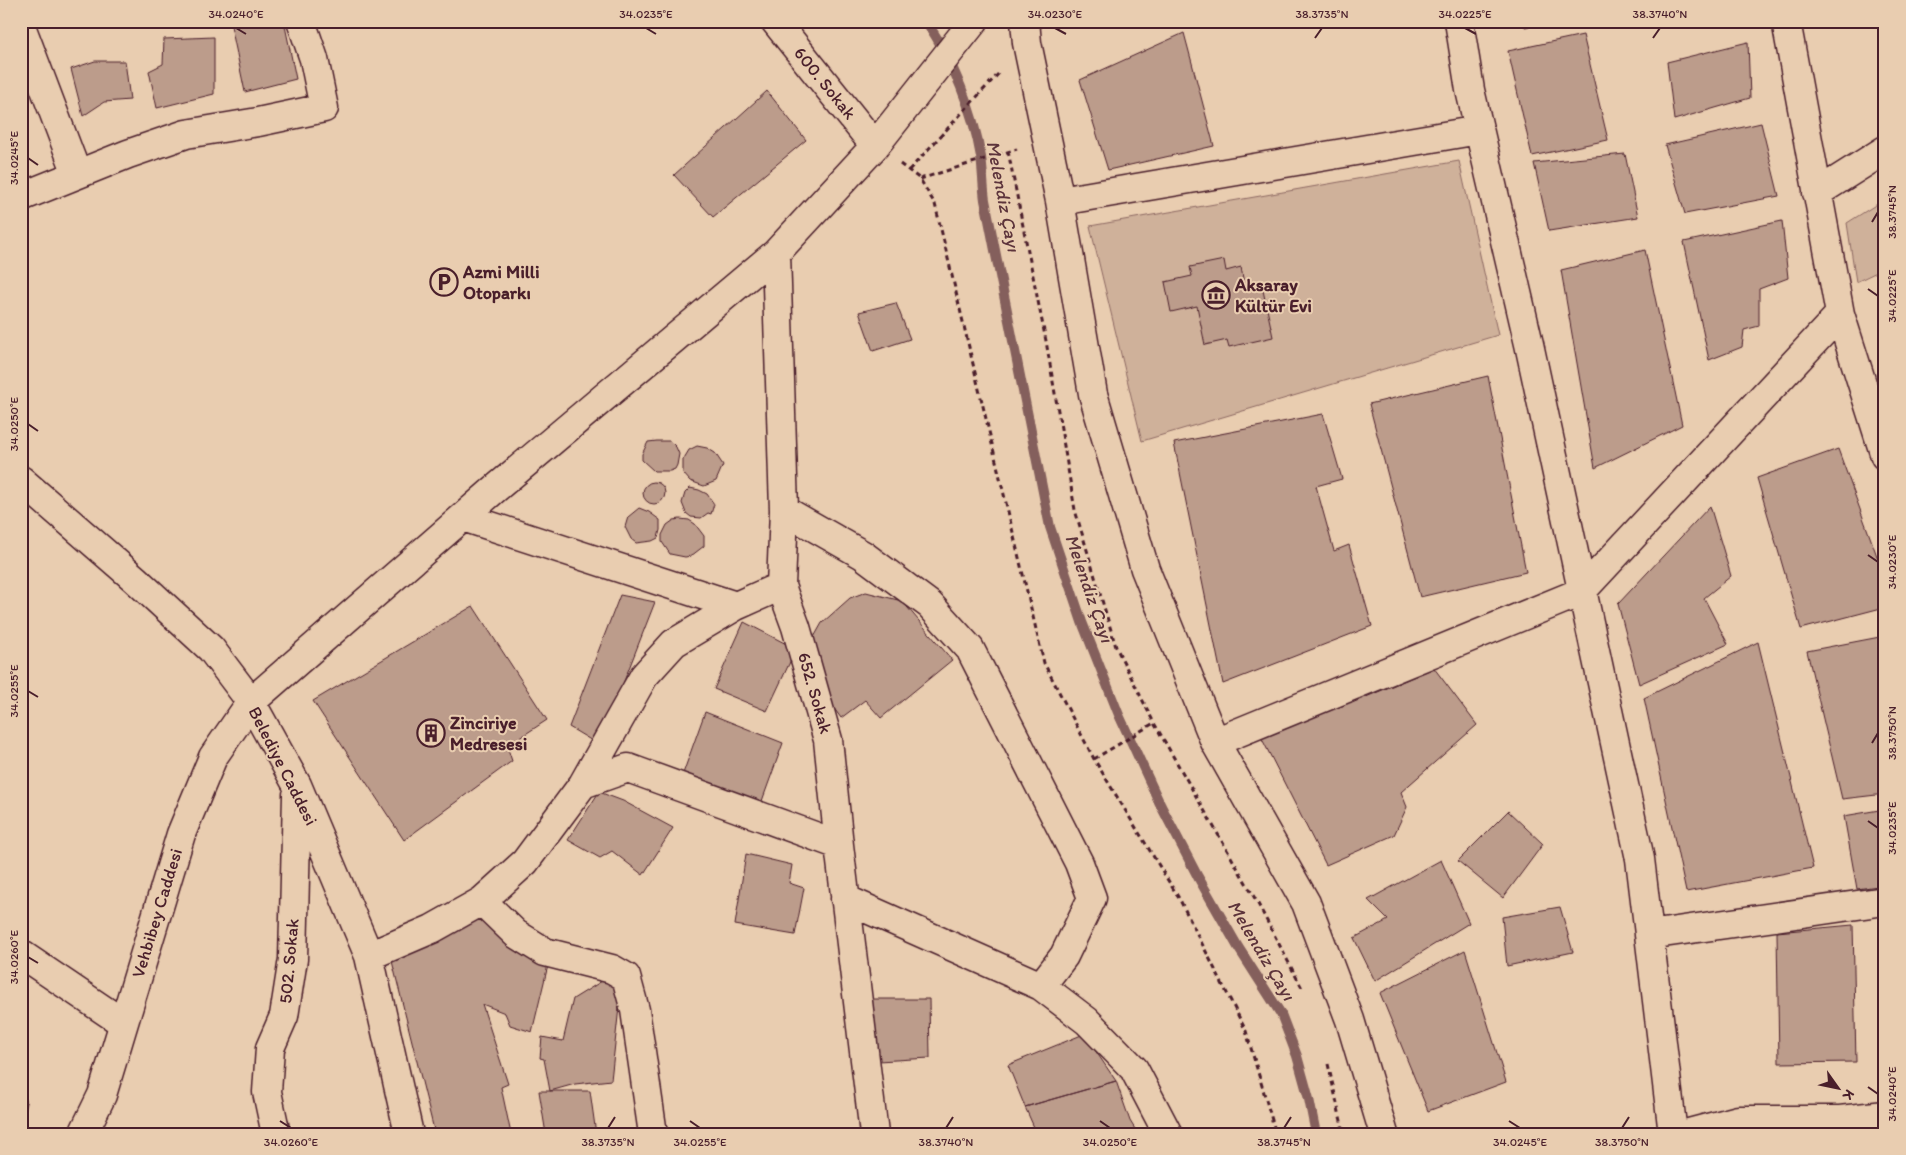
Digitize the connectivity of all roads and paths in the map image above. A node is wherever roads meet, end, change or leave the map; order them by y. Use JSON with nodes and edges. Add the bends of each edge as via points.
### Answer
{"nodes":[{"id":1,"x":302,"y":21,"type":"edge"},
{"id":2,"x":774,"y":21,"type":"edge"},
{"id":3,"x":974,"y":21,"type":"edge"},
{"id":4,"x":1459,"y":21,"type":"edge"},
{"id":5,"x":1786,"y":21,"type":"edge"},
{"id":6,"x":21,"y":26,"type":"edge"},
{"id":7,"x":1026,"y":32,"type":"edge"},
{"id":8,"x":1480,"y":130,"type":"junction"},
{"id":9,"x":875,"y":146,"type":"junction"},
{"id":10,"x":1885,"y":150,"type":"edge"},
{"id":11,"x":1008,"y":151,"type":"dead end"},
{"id":12,"x":908,"y":170,"type":"dead end"},
{"id":13,"x":77,"y":174,"type":"junction"},
{"id":14,"x":1817,"y":192,"type":"junction"},
{"id":15,"x":21,"y":196,"type":"edge"},
{"id":16,"x":1060,"y":201,"type":"junction"},
{"id":17,"x":776,"y":253,"type":"junction"},
{"id":18,"x":1840,"y":314,"type":"junction"},
{"id":19,"x":1881,"y":428,"type":"edge"},
{"id":20,"x":1885,"y":456,"type":"edge"},
{"id":21,"x":21,"y":480,"type":"edge"},
{"id":22,"x":784,"y":510,"type":"junction"},
{"id":23,"x":464,"y":517,"type":"junction"},
{"id":24,"x":781,"y":586,"type":"junction"},
{"id":25,"x":1581,"y":592,"type":"junction"},
{"id":26,"x":736,"y":606,"type":"junction"},
{"id":27,"x":251,"y":702,"type":"junction"},
{"id":28,"x":1154,"y":723,"type":"dead end"},
{"id":29,"x":1215,"y":742,"type":"junction"},
{"id":30,"x":1094,"y":759,"type":"junction"},
{"id":31,"x":583,"y":784,"type":"junction"},
{"id":32,"x":297,"y":785,"type":"junction"},
{"id":33,"x":838,"y":845,"type":"junction"},
{"id":34,"x":845,"y":899,"type":"junction"},
{"id":35,"x":482,"y":901,"type":"junction"},
{"id":36,"x":1885,"y":901,"type":"edge"},
{"id":37,"x":1649,"y":935,"type":"junction"},
{"id":38,"x":21,"y":954,"type":"edge"},
{"id":39,"x":369,"y":956,"type":"junction"},
{"id":40,"x":1040,"y":986,"type":"junction"},
{"id":41,"x":123,"y":1023,"type":"junction"},
{"id":42,"x":1885,"y":1115,"type":"edge"},
{"id":43,"x":83,"y":1134,"type":"edge"},
{"id":44,"x":276,"y":1134,"type":"edge"},
{"id":45,"x":410,"y":1134,"type":"edge"},
{"id":46,"x":653,"y":1134,"type":"edge"},
{"id":47,"x":874,"y":1134,"type":"edge"},
{"id":48,"x":1168,"y":1134,"type":"edge"},
{"id":49,"x":1276,"y":1134,"type":"edge"},
{"id":50,"x":1384,"y":1134,"type":"edge"},
{"id":51,"x":1673,"y":1134,"type":"edge"},
{"id":52,"x":1685,"y":1134,"type":"edge"}],
"edges":[{"from":1,"to":13,"type":"street","via":[[324,108],[186,134]]},
{"from":2,"to":9,"type":"street","name":"600. Sokak"},
{"from":3,"to":9,"type":"street","name":"Vehbibey Caddesi"},
{"from":4,"to":8,"type":"street"},
{"from":5,"to":14,"type":"street"},
{"from":6,"to":13,"type":"street"},
{"from":7,"to":12,"type":"path"},
{"from":7,"to":16,"type":"street"},
{"from":8,"to":16,"type":"street"},
{"from":8,"to":25,"type":"street"},
{"from":9,"to":17,"type":"street","name":"Vehbibey Caddesi"},
{"from":10,"to":14,"type":"street"},
{"from":11,"to":30,"type":"path","via":[[920,178],[936,204],[1044,663]]},
{"from":13,"to":15,"type":"street"},
{"from":14,"to":18,"type":"street"},
{"from":16,"to":29,"type":"street","via":[[1093,394],[1146,569]]},
{"from":17,"to":22,"type":"street","name":"652. Sokak"},
{"from":17,"to":23,"type":"street","name":"Vehbibey Caddesi"},
{"from":18,"to":19,"type":"street"},
{"from":18,"to":25,"type":"street"},
{"from":19,"to":20,"type":"street"},
{"from":21,"to":27,"type":"street","name":"Belediye Caddesi","via":[[211,649]]},
{"from":22,"to":24,"type":"street","name":"652. Sokak"},
{"from":22,"to":40,"type":"street","via":[[870,560],[930,605],[970,649],[1079,863],[1092,898],[1064,956]]},
{"from":23,"to":26,"type":"street"},
{"from":23,"to":27,"type":"street","name":"Vehbibey Caddesi"},
{"from":24,"to":26,"type":"street"},
{"from":24,"to":33,"type":"street","name":"652. Sokak","via":[[828,740]]},
{"from":25,"to":29,"type":"street"},
{"from":25,"to":37,"type":"street","via":[[1640,859]]},
{"from":26,"to":31,"type":"street","via":[[674,643],[644,676]]},
{"from":27,"to":32,"type":"street","name":"Belediye Caddesi"},
{"from":27,"to":41,"type":"street","name":"Vehbibey Caddesi","via":[[213,757],[181,834]]},
{"from":28,"to":30,"type":"path"},
{"from":29,"to":50,"type":"street","via":[[1306,903],[1350,1020]]},
{"from":30,"to":49,"type":"path","via":[[1180,900],[1246,1031]]},
{"from":31,"to":33,"type":"street","via":[[628,768]]},
{"from":31,"to":35,"type":"street","via":[[525,862]]},
{"from":32,"to":39,"type":"street","name":"Belediye Caddesi"},
{"from":32,"to":44,"type":"street","name":"502. Sokak","via":[[293,959],[284,1016],[270,1048],[267,1092]]},
{"from":33,"to":34,"type":"street","name":"652. Sokak"},
{"from":34,"to":40,"type":"street"},
{"from":34,"to":47,"type":"street","name":"652. Sokak"},
{"from":35,"to":39,"type":"street","via":[[432,929]]},
{"from":35,"to":46,"type":"street","via":[[516,934],[545,952],[612,969],[626,977],[635,1010]]},
{"from":36,"to":37,"type":"street"},
{"from":37,"to":51,"type":"street"},
{"from":38,"to":41,"type":"street"},
{"from":39,"to":45,"type":"street","name":"Belediye Caddesi"},
{"from":40,"to":48,"type":"street","via":[[1087,1021],[1134,1069]]},
{"from":41,"to":43,"type":"street","name":"Vehbibey Caddesi","via":[[102,1095]]},
{"from":42,"to":52,"type":"street","via":[[1840,1120],[1738,1120]]}]}
